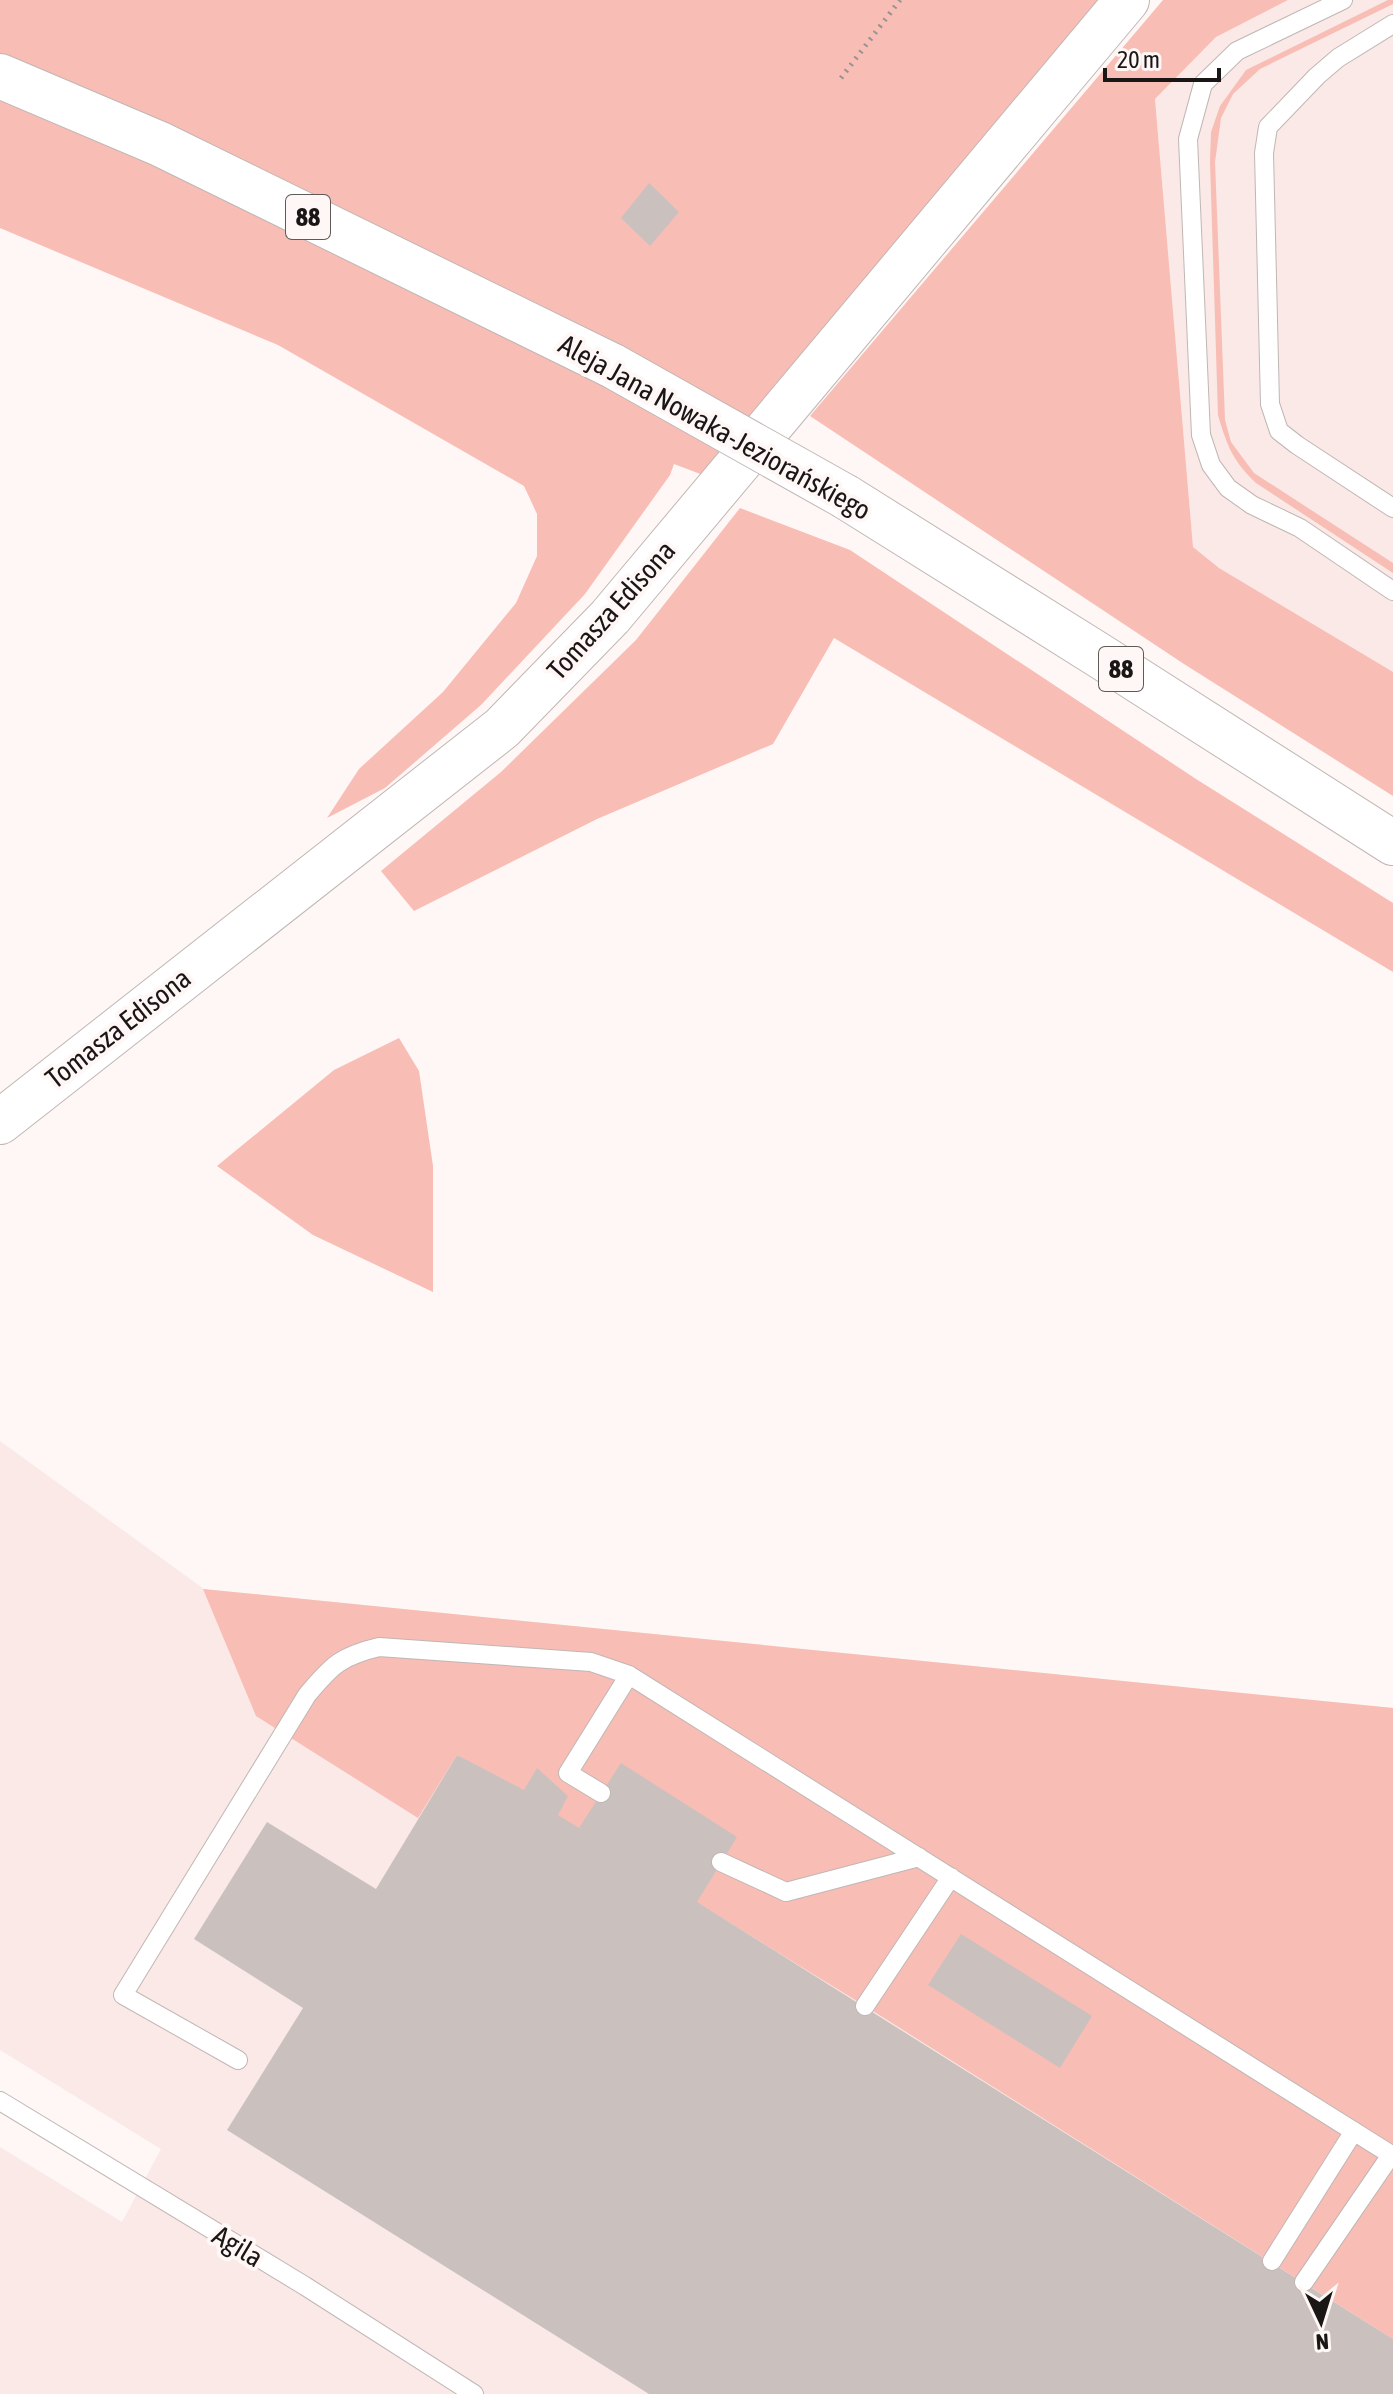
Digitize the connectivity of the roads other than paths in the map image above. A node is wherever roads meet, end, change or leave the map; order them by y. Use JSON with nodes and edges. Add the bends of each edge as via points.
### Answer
{"nodes":[{"id":1,"x":1127,"y":0,"type":"edge"},
{"id":2,"x":1343,"y":0,"type":"edge"},
{"id":3,"x":1393,"y":24,"type":"edge"},
{"id":4,"x":0,"y":76,"type":"edge"},
{"id":5,"x":1393,"y":508,"type":"edge"},
{"id":6,"x":1393,"y":591,"type":"edge"},
{"id":7,"x":1393,"y":843,"type":"edge"},
{"id":8,"x":0,"y":1122,"type":"edge"},
{"id":9,"x":629,"y":1675,"type":"junction"},
{"id":10,"x":601,"y":1793,"type":"dead end"},
{"id":11,"x":919,"y":1857,"type":"junction"},
{"id":12,"x":721,"y":1862,"type":"dead end"},
{"id":13,"x":951,"y":1877,"type":"junction"},
{"id":14,"x":865,"y":2006,"type":"dead end"},
{"id":15,"x":238,"y":2060,"type":"dead end"},
{"id":16,"x":0,"y":2101,"type":"edge"},
{"id":17,"x":1354,"y":2131,"type":"junction"},
{"id":18,"x":1392,"y":2156,"type":"edge"},
{"id":19,"x":1272,"y":2261,"type":"dead end"},
{"id":20,"x":1304,"y":2282,"type":"dead end"},
{"id":21,"x":474,"y":2394,"type":"edge"}],
"edges":[{"from":1,"to":8,"type":"main road","name":"Tomasza Edisona","via":[[610,617],[502,728]]},
{"from":2,"to":6,"type":"lane","via":[[1237,51],[1203,84],[1188,139],[1201,435],[1211,465],[1228,488],[1300,528]]},
{"from":3,"to":5,"type":"lane","via":[[1317,76],[1268,127],[1264,153],[1270,404],[1279,431]]},
{"from":4,"to":7,"type":"main road","name":"Aleja Jana Nowaka-Jeziorańskiego","number":"88","bridge":true,"via":[[160,144],[613,366],[846,497]]},
{"from":9,"to":10,"type":"lane","via":[[568,1773]]},
{"from":9,"to":11,"type":"lane"},
{"from":9,"to":15,"type":"lane","via":[[591,1662],[379,1647],[350,1654],[328,1669],[123,1995]]},
{"from":11,"to":12,"type":"lane","via":[[786,1892]]},
{"from":11,"to":13,"type":"lane"},
{"from":13,"to":14,"type":"lane"},
{"from":13,"to":17,"type":"lane"},
{"from":16,"to":21,"type":"lane","name":"Agila"},
{"from":17,"to":18,"type":"lane"},
{"from":17,"to":19,"type":"lane"},
{"from":18,"to":20,"type":"lane"}]}
